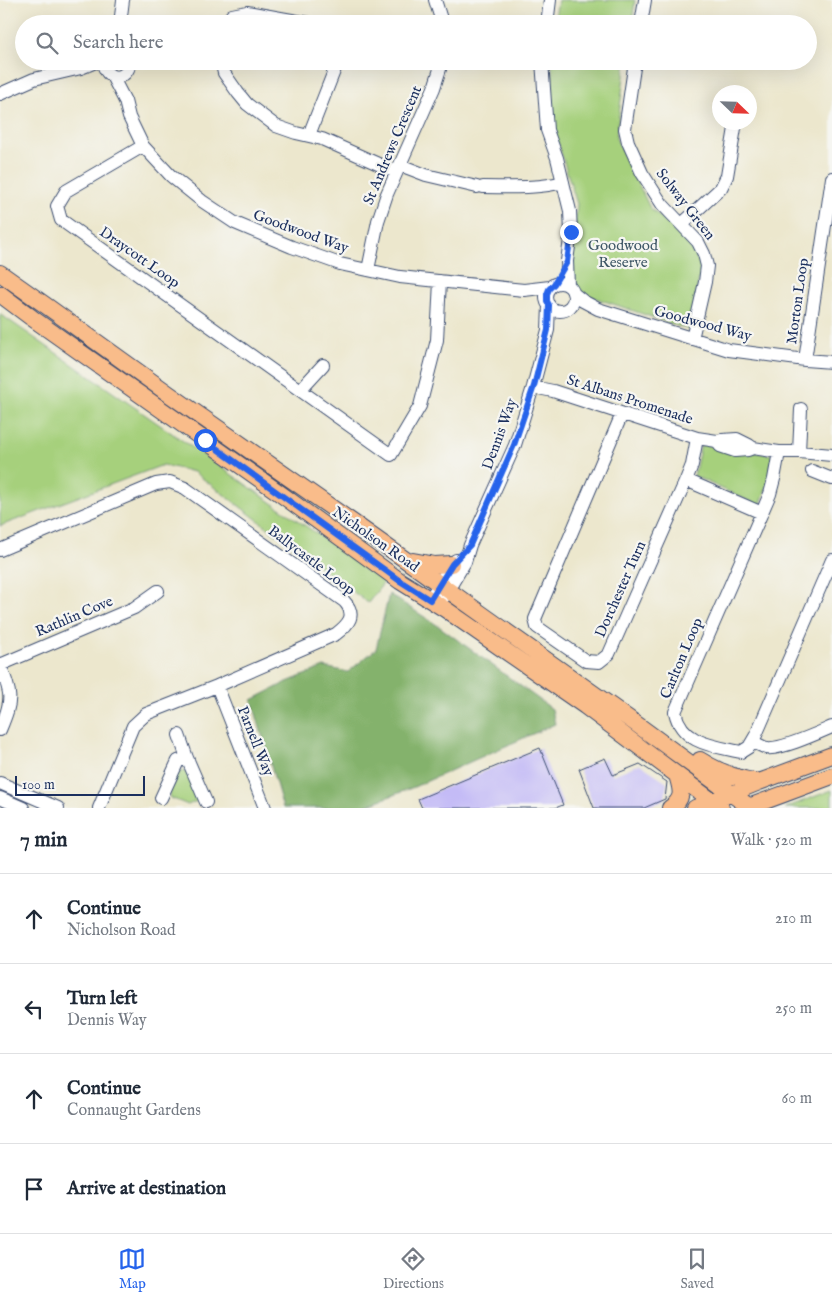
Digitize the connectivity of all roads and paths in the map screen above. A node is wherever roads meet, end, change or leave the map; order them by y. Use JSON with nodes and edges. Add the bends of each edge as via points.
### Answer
{"nodes":[{"id":1,"x":122,"y":0,"type":"edge"},
{"id":2,"x":436,"y":0,"type":"edge"},
{"id":3,"x":550,"y":0,"type":"edge"},
{"id":4,"x":645,"y":0,"type":"edge"},
{"id":5,"x":121,"y":15,"type":"edge"},
{"id":6,"x":232,"y":15,"type":"edge"},
{"id":7,"x":264,"y":15,"type":"edge"},
{"id":8,"x":440,"y":15,"type":"edge"},
{"id":9,"x":548,"y":15,"type":"edge"},
{"id":10,"x":642,"y":15,"type":"edge"},
{"id":11,"x":72,"y":70,"type":"edge"},
{"id":12,"x":89,"y":70,"type":"edge"},
{"id":13,"x":104,"y":70,"type":"edge"},
{"id":14,"x":125,"y":70,"type":"edge"},
{"id":15,"x":128,"y":70,"type":"edge"},
{"id":16,"x":223,"y":70,"type":"edge"},
{"id":17,"x":334,"y":70,"type":"edge"},
{"id":18,"x":439,"y":70,"type":"edge"},
{"id":19,"x":543,"y":70,"type":"edge"},
{"id":20,"x":634,"y":70,"type":"edge"},
{"id":21,"x":110,"y":75,"type":"junction"},
{"id":22,"x":0,"y":94,"type":"edge"},
{"id":23,"x":125,"y":101,"type":"junction"},
{"id":24,"x":735,"y":130,"type":"edge"},
{"id":25,"x":309,"y":135,"type":"junction"},
{"id":26,"x":143,"y":146,"type":"junction"},
{"id":27,"x":398,"y":168,"type":"junction"},
{"id":28,"x":832,"y":178,"type":"edge"},
{"id":29,"x":563,"y":182,"type":"junction"},
{"id":30,"x":682,"y":224,"type":"junction"},
{"id":31,"x":827,"y":247,"type":"edge"},
{"id":32,"x":567,"y":262,"type":"junction"},
{"id":33,"x":368,"y":270,"type":"junction"},
{"id":34,"x":0,"y":273,"type":"edge"},
{"id":35,"x":440,"y":280,"type":"junction"},
{"id":36,"x":552,"y":286,"type":"junction"},
{"id":37,"x":570,"y":289,"type":"junction"},
{"id":38,"x":524,"y":290,"type":"junction"},
{"id":39,"x":0,"y":294,"type":"edge"},
{"id":40,"x":548,"y":303,"type":"junction"},
{"id":41,"x":598,"y":309,"type":"junction"},
{"id":42,"x":566,"y":310,"type":"junction"},
{"id":43,"x":548,"y":330,"type":"junction"},
{"id":44,"x":692,"y":339,"type":"junction"},
{"id":45,"x":805,"y":360,"type":"junction"},
{"id":46,"x":832,"y":362,"type":"edge"},
{"id":47,"x":323,"y":365,"type":"dead end"},
{"id":48,"x":534,"y":386,"type":"junction"},
{"id":49,"x":300,"y":390,"type":"junction"},
{"id":50,"x":801,"y":409,"type":"dead end"},
{"id":51,"x":622,"y":414,"type":"junction"},
{"id":52,"x":697,"y":438,"type":"junction"},
{"id":53,"x":779,"y":452,"type":"junction"},
{"id":54,"x":799,"y":452,"type":"junction"},
{"id":55,"x":832,"y":455,"type":"edge"},
{"id":56,"x":812,"y":471,"type":"dead end"},
{"id":57,"x":832,"y":479,"type":"edge"},
{"id":58,"x":686,"y":480,"type":"junction"},
{"id":59,"x":762,"y":513,"type":"junction"},
{"id":60,"x":470,"y":545,"type":"junction"},
{"id":61,"x":0,"y":550,"type":"edge"},
{"id":62,"x":403,"y":558,"type":"junction"},
{"id":63,"x":832,"y":560,"type":"edge"},
{"id":64,"x":452,"y":564,"type":"junction"},
{"id":65,"x":444,"y":587,"type":"junction"},
{"id":66,"x":158,"y":591,"type":"dead end"},
{"id":67,"x":434,"y":602,"type":"junction"},
{"id":68,"x":0,"y":665,"type":"edge"},
{"id":69,"x":217,"y":686,"type":"junction"},
{"id":70,"x":635,"y":723,"type":"junction"},
{"id":71,"x":832,"y":727,"type":"edge"},
{"id":72,"x":0,"y":730,"type":"edge"},
{"id":73,"x":179,"y":735,"type":"dead end"},
{"id":74,"x":754,"y":738,"type":"junction"},
{"id":75,"x":832,"y":755,"type":"edge"},
{"id":76,"x":186,"y":758,"type":"junction"},
{"id":77,"x":677,"y":774,"type":"junction"},
{"id":78,"x":832,"y":776,"type":"edge"},
{"id":79,"x":759,"y":782,"type":"junction"},
{"id":80,"x":0,"y":783,"type":"edge"},
{"id":81,"x":832,"y":784,"type":"edge"},
{"id":82,"x":732,"y":793,"type":"junction"},
{"id":83,"x":0,"y":798,"type":"edge"},
{"id":84,"x":161,"y":798,"type":"dead end"},
{"id":85,"x":206,"y":802,"type":"dead end"},
{"id":86,"x":717,"y":804,"type":"edge"},
{"id":87,"x":23,"y":808,"type":"edge"},
{"id":88,"x":58,"y":808,"type":"edge"},
{"id":89,"x":99,"y":808,"type":"edge"},
{"id":90,"x":265,"y":808,"type":"edge"},
{"id":91,"x":670,"y":808,"type":"edge"},
{"id":92,"x":695,"y":808,"type":"edge"},
{"id":93,"x":749,"y":808,"type":"edge"},
{"id":94,"x":782,"y":808,"type":"edge"}],
"edges":[{"from":1,"to":5,"type":"street"},
{"from":2,"to":8,"type":"street"},
{"from":3,"to":9,"type":"street"},
{"from":4,"to":10,"type":"street"},
{"from":6,"to":7,"type":"street","via":[[247,12]]},
{"from":11,"to":22,"type":"street","via":[[34,79]]},
{"from":12,"to":21,"type":"street"},
{"from":13,"to":21,"type":"street","name":"Goodwood Way"},
{"from":14,"to":21,"type":"street","via":[[118,77]]},
{"from":15,"to":23,"type":"street","name":"Goodwood Way"},
{"from":16,"to":25,"type":"street","via":[[247,104],[276,126]]},
{"from":17,"to":25,"type":"street"},
{"from":18,"to":27,"type":"street","name":"St Andrews Crescent"},
{"from":19,"to":29,"type":"street","via":[[547,130]]},
{"from":20,"to":30,"type":"street","name":"Solway Green","via":[[625,129],[628,142],[642,174],[662,204]]},
{"from":21,"to":23,"type":"street","name":"Goodwood Way"},
{"from":23,"to":26,"type":"street","name":"Goodwood Way"},
{"from":24,"to":30,"type":"street","via":[[728,176],[721,188]]},
{"from":25,"to":27,"type":"street"},
{"from":26,"to":33,"type":"street","name":"Goodwood Way","via":[[171,176],[235,223],[340,264]]},
{"from":26,"to":49,"type":"street","name":"Draycott Loop","via":[[66,191],[57,206],[61,220]]},
{"from":27,"to":29,"type":"street","via":[[480,187]]},
{"from":27,"to":33,"type":"street","name":"St Andrews Crescent","via":[[378,221]]},
{"from":28,"to":31,"type":"street","name":"Morton Loop"},
{"from":29,"to":32,"type":"street","via":[[570,211]]},
{"from":30,"to":44,"type":"street","name":"Solway Green","via":[[698,242],[707,266]]},
{"from":31,"to":45,"type":"street","name":"Morton Loop"},
{"from":32,"to":36,"type":"street"},
{"from":32,"to":37,"type":"street"},
{"from":33,"to":35,"type":"street","name":"Goodwood Way","via":[[400,277]]},
{"from":34,"to":62,"type":"main road","name":"Nicholson Road"},
{"from":35,"to":38,"type":"street","name":"Goodwood Way"},
{"from":35,"to":49,"type":"street","name":"Draycott Loop","via":[[437,340],[420,406],[391,455]]},
{"from":36,"to":37,"type":"street","name":"Goodwood Way","via":[[563,284]]},
{"from":36,"to":38,"type":"street","name":"Goodwood Way"},
{"from":36,"to":40,"type":"street","via":[[547,294]]},
{"from":37,"to":41,"type":"street","name":"Goodwood Way"},
{"from":37,"to":42,"type":"street","via":[[574,299]]},
{"from":38,"to":40,"type":"street","name":"Goodwood Way"},
{"from":39,"to":67,"type":"main road","name":"Nicholson Road"},
{"from":40,"to":42,"type":"street","name":"Goodwood Way","via":[[556,311]]},
{"from":40,"to":43,"type":"street","name":"Dennis Way"},
{"from":41,"to":42,"type":"street","name":"Goodwood Way"},
{"from":41,"to":44,"type":"street","name":"Goodwood Way"},
{"from":42,"to":43,"type":"street","name":"Dennis Way"},
{"from":43,"to":48,"type":"street","name":"Dennis Way"},
{"from":44,"to":45,"type":"street","name":"Goodwood Way","via":[[729,350]]},
{"from":45,"to":46,"type":"street","name":"Goodwood Way"},
{"from":47,"to":49,"type":"street"},
{"from":48,"to":51,"type":"street","name":"St Albans Promenade"},
{"from":48,"to":60,"type":"street","name":"Dennis Way","via":[[514,445]]},
{"from":50,"to":54,"type":"street"},
{"from":51,"to":52,"type":"street","name":"St Albans Promenade"},
{"from":51,"to":58,"type":"street","name":"Dorchester Turn","via":[[535,618],[537,627],[586,660],[599,662],[609,654]]},
{"from":52,"to":53,"type":"street","name":"St Albans Promenade","via":[[717,442],[737,439],[753,448]]},
{"from":52,"to":58,"type":"street","name":"Dorchester Turn"},
{"from":53,"to":54,"type":"street","name":"St Albans Promenade"},
{"from":53,"to":59,"type":"street","name":"Carlton Loop","via":[[770,494]]},
{"from":54,"to":55,"type":"street","name":"St Albans Promenade"},
{"from":56,"to":57,"type":"street"},
{"from":58,"to":59,"type":"street"},
{"from":59,"to":74,"type":"street","name":"Carlton Loop","via":[[676,712],[678,723],[686,733],[702,743],[741,752]]},
{"from":60,"to":64,"type":"street","name":"Dennis Way"},
{"from":60,"to":65,"type":"street","name":"Dennis Way","via":[[465,562]]},
{"from":61,"to":69,"type":"street","name":"Ballycastle Loop","via":[[156,484],[170,482],[185,488],[350,607],[349,622],[336,634]]},
{"from":62,"to":64,"type":"main road","via":[[424,564]]},
{"from":62,"to":65,"type":"main road","name":"Nicholson Road"},
{"from":63,"to":74,"type":"street"},
{"from":64,"to":65,"type":"street","name":"Dennis Way"},
{"from":65,"to":67,"type":"street","name":"Dennis Way"},
{"from":65,"to":70,"type":"main road","name":"Nicholson Road"},
{"from":66,"to":68,"type":"street","name":"Rathlin Cove","via":[[134,608]]},
{"from":67,"to":77,"type":"main road","name":"Nicholson Road"},
{"from":68,"to":72,"type":"street","via":[[9,688],[10,702]]},
{"from":69,"to":89,"type":"street","name":"Ballycastle Loop","via":[[146,714],[133,726]]},
{"from":69,"to":90,"type":"street","name":"Parnell Way"},
{"from":70,"to":79,"type":"main road","via":[[658,731],[706,764]]},
{"from":70,"to":82,"type":"main road","name":"Nicholson Road"},
{"from":71,"to":74,"type":"street","via":[[775,747],[767,748]]},
{"from":73,"to":76,"type":"street"},
{"from":75,"to":79,"type":"main road"},
{"from":76,"to":84,"type":"street","via":[[178,761]]},
{"from":76,"to":85,"type":"street"},
{"from":77,"to":86,"type":"main road","name":"Nicholson Road"},
{"from":77,"to":91,"type":"main road","via":[[681,794]]},
{"from":78,"to":93,"type":"main road"},
{"from":79,"to":82,"type":"main road"},
{"from":80,"to":88,"type":"street"},
{"from":81,"to":94,"type":"main road","via":[[799,796]]},
{"from":82,"to":86,"type":"main road"},
{"from":82,"to":93,"type":"main road","name":"Nicholson Road"},
{"from":83,"to":87,"type":"street"},
{"from":86,"to":92,"type":"main road"}]}
